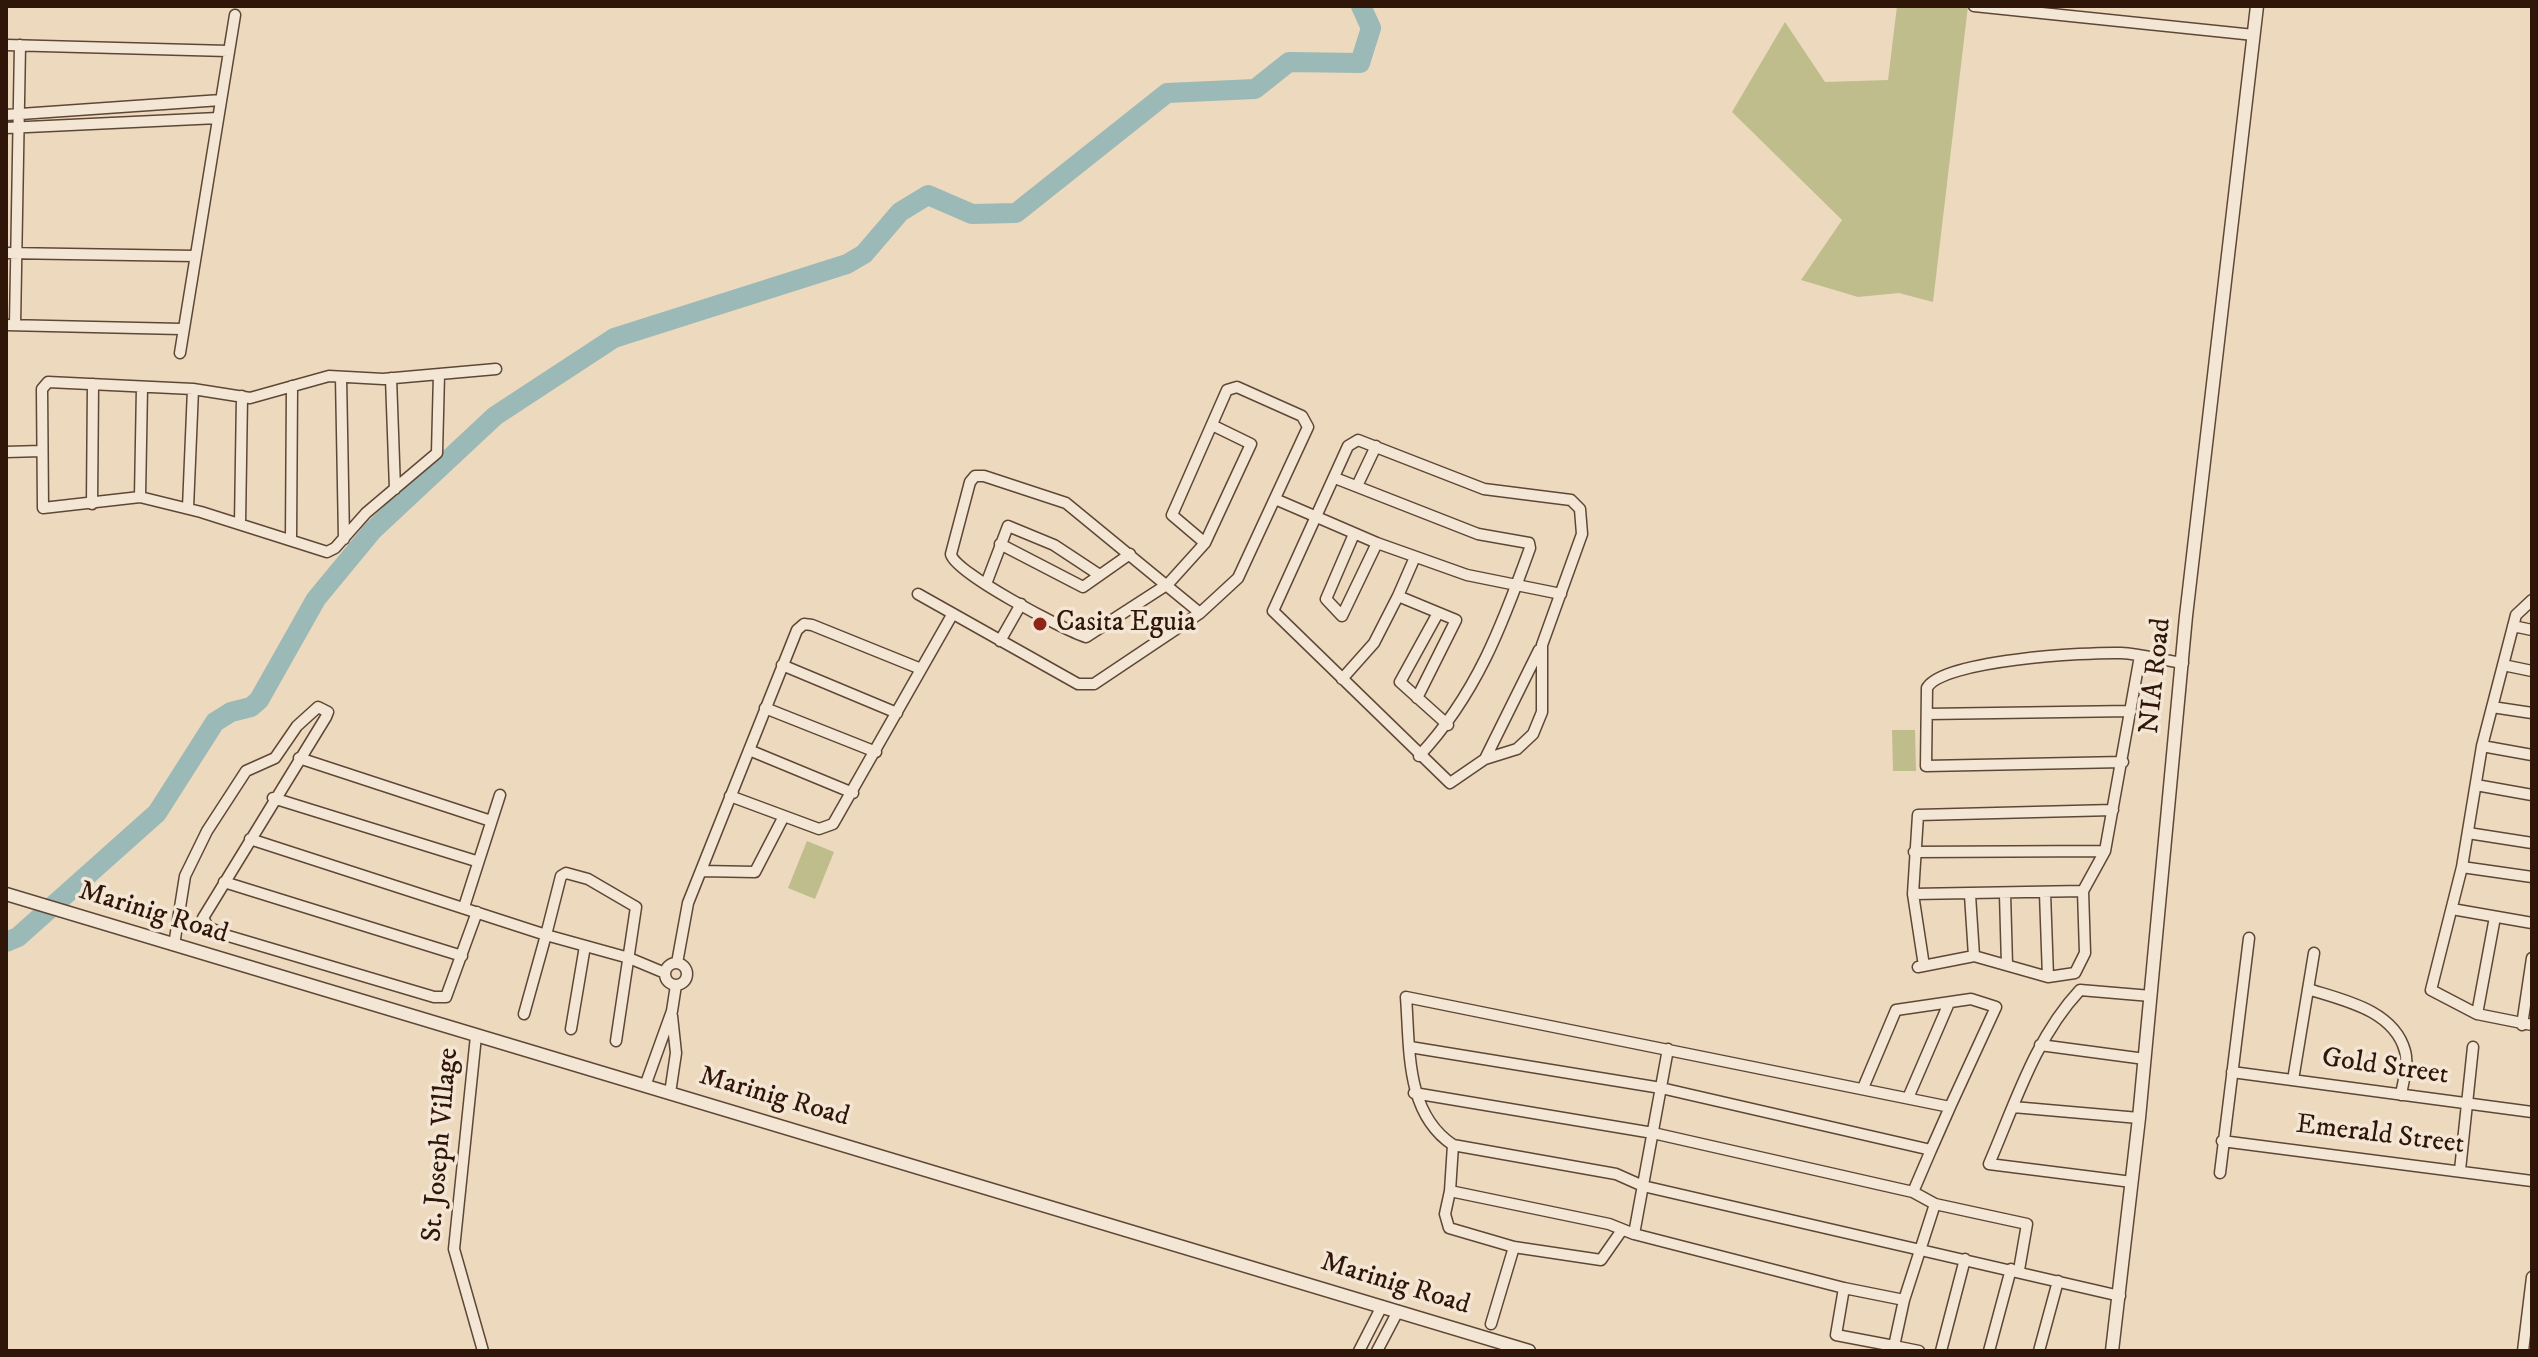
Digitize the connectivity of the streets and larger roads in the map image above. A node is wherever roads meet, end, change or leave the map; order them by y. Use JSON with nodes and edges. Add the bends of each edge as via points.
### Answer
{"nodes":[{"id":1,"x":1974,"y":6,"type":"edge"},
{"id":2,"x":2257,"y":6,"type":"edge"},
{"id":3,"x":235,"y":15,"type":"dead end"},
{"id":4,"x":2254,"y":35,"type":"junction"},
{"id":5,"x":6,"y":45,"type":"edge"},
{"id":6,"x":20,"y":45,"type":"junction"},
{"id":7,"x":228,"y":51,"type":"junction"},
{"id":8,"x":221,"y":100,"type":"junction"},
{"id":9,"x":20,"y":114,"type":"junction"},
{"id":10,"x":6,"y":115,"type":"edge"},
{"id":11,"x":218,"y":118,"type":"junction"},
{"id":12,"x":6,"y":128,"type":"edge"},
{"id":13,"x":20,"y":128,"type":"junction"},
{"id":14,"x":11,"y":253,"type":"edge"},
{"id":15,"x":195,"y":256,"type":"junction"},
{"id":16,"x":11,"y":325,"type":"edge"},
{"id":17,"x":181,"y":329,"type":"junction"},
{"id":18,"x":180,"y":353,"type":"dead end"},
{"id":19,"x":496,"y":369,"type":"dead end"},
{"id":20,"x":439,"y":374,"type":"junction"},
{"id":21,"x":341,"y":377,"type":"junction"},
{"id":22,"x":391,"y":378,"type":"junction"},
{"id":23,"x":93,"y":384,"type":"junction"},
{"id":24,"x":292,"y":386,"type":"junction"},
{"id":25,"x":142,"y":387,"type":"junction"},
{"id":26,"x":193,"y":389,"type":"junction"},
{"id":27,"x":242,"y":396,"type":"junction"},
{"id":28,"x":1212,"y":425,"type":"junction"},
{"id":29,"x":1376,"y":446,"type":"junction"},
{"id":30,"x":41,"y":451,"type":"junction"},
{"id":31,"x":6,"y":452,"type":"edge"},
{"id":32,"x":1335,"y":478,"type":"junction"},
{"id":33,"x":1357,"y":486,"type":"junction"},
{"id":34,"x":395,"y":489,"type":"junction"},
{"id":35,"x":140,"y":497,"type":"junction"},
{"id":36,"x":1275,"y":499,"type":"junction"},
{"id":37,"x":92,"y":504,"type":"junction"},
{"id":38,"x":188,"y":508,"type":"junction"},
{"id":39,"x":1318,"y":517,"type":"junction"},
{"id":40,"x":240,"y":524,"type":"junction"},
{"id":41,"x":1354,"y":534,"type":"junction"},
{"id":42,"x":291,"y":539,"type":"junction"},
{"id":43,"x":344,"y":539,"type":"junction"},
{"id":44,"x":1205,"y":543,"type":"junction"},
{"id":45,"x":1377,"y":543,"type":"junction"},
{"id":46,"x":1000,"y":544,"type":"junction"},
{"id":47,"x":1130,"y":554,"type":"junction"},
{"id":48,"x":1415,"y":557,"type":"junction"},
{"id":49,"x":1098,"y":574,"type":"junction"},
{"id":50,"x":1517,"y":583,"type":"junction"},
{"id":51,"x":986,"y":584,"type":"junction"},
{"id":52,"x":1168,"y":584,"type":"junction"},
{"id":53,"x":918,"y":594,"type":"dead end"},
{"id":54,"x":1561,"y":594,"type":"junction"},
{"id":55,"x":1398,"y":596,"type":"junction"},
{"id":56,"x":2532,"y":600,"type":"edge"},
{"id":57,"x":1021,"y":604,"type":"junction"},
{"id":58,"x":1200,"y":613,"type":"junction"},
{"id":59,"x":1438,"y":613,"type":"junction"},
{"id":60,"x":952,"y":615,"type":"junction"},
{"id":61,"x":2513,"y":626,"type":"junction"},
{"id":62,"x":2532,"y":630,"type":"edge"},
{"id":63,"x":1000,"y":641,"type":"junction"},
{"id":64,"x":1542,"y":645,"type":"junction"},
{"id":65,"x":2140,"y":656,"type":"junction"},
{"id":66,"x":2183,"y":663,"type":"junction"},
{"id":67,"x":782,"y":665,"type":"junction"},
{"id":68,"x":2503,"y":665,"type":"junction"},
{"id":69,"x":921,"y":669,"type":"junction"},
{"id":70,"x":2532,"y":671,"type":"edge"},
{"id":71,"x":1342,"y":679,"type":"junction"},
{"id":72,"x":1417,"y":698,"type":"junction"},
{"id":73,"x":2492,"y":707,"type":"junction"},
{"id":74,"x":765,"y":708,"type":"junction"},
{"id":75,"x":2131,"y":711,"type":"junction"},
{"id":76,"x":897,"y":713,"type":"junction"},
{"id":77,"x":2532,"y":713,"type":"edge"},
{"id":78,"x":1927,"y":714,"type":"junction"},
{"id":79,"x":1448,"y":725,"type":"junction"},
{"id":80,"x":2482,"y":746,"type":"junction"},
{"id":81,"x":749,"y":750,"type":"junction"},
{"id":82,"x":876,"y":752,"type":"junction"},
{"id":83,"x":2532,"y":755,"type":"edge"},
{"id":84,"x":1419,"y":756,"type":"junction"},
{"id":85,"x":299,"y":758,"type":"junction"},
{"id":86,"x":1485,"y":759,"type":"junction"},
{"id":87,"x":2123,"y":762,"type":"junction"},
{"id":88,"x":2476,"y":785,"type":"junction"},
{"id":89,"x":853,"y":793,"type":"junction"},
{"id":90,"x":500,"y":795,"type":"dead end"},
{"id":91,"x":2532,"y":795,"type":"edge"},
{"id":92,"x":730,"y":796,"type":"junction"},
{"id":93,"x":273,"y":798,"type":"junction"},
{"id":94,"x":2113,"y":810,"type":"junction"},
{"id":95,"x":784,"y":816,"type":"junction"},
{"id":96,"x":491,"y":821,"type":"junction"},
{"id":97,"x":2468,"y":833,"type":"junction"},
{"id":98,"x":250,"y":839,"type":"junction"},
{"id":99,"x":2532,"y":843,"type":"edge"},
{"id":100,"x":2105,"y":851,"type":"junction"},
{"id":101,"x":1914,"y":852,"type":"junction"},
{"id":102,"x":476,"y":861,"type":"junction"},
{"id":103,"x":2462,"y":867,"type":"junction"},
{"id":104,"x":701,"y":871,"type":"junction"},
{"id":105,"x":2532,"y":877,"type":"edge"},
{"id":106,"x":224,"y":882,"type":"junction"},
{"id":107,"x":2083,"y":891,"type":"junction"},
{"id":108,"x":2045,"y":893,"type":"junction"},
{"id":109,"x":6,"y":894,"type":"edge"},
{"id":110,"x":1913,"y":894,"type":"junction"},
{"id":111,"x":2005,"y":894,"type":"junction"},
{"id":112,"x":1970,"y":895,"type":"junction"},
{"id":113,"x":464,"y":907,"type":"junction"},
{"id":114,"x":2452,"y":909,"type":"junction"},
{"id":115,"x":477,"y":912,"type":"junction"},
{"id":116,"x":2495,"y":917,"type":"junction"},
{"id":117,"x":2532,"y":923,"type":"edge"},
{"id":118,"x":546,"y":935,"type":"junction"},
{"id":119,"x":2249,"y":938,"type":"dead end"},
{"id":120,"x":174,"y":945,"type":"junction"},
{"id":121,"x":585,"y":946,"type":"junction"},
{"id":122,"x":2314,"y":953,"type":"dead end"},
{"id":123,"x":462,"y":956,"type":"junction"},
{"id":124,"x":1974,"y":956,"type":"junction"},
{"id":125,"x":629,"y":958,"type":"junction"},
{"id":126,"x":2532,"y":958,"type":"edge"},
{"id":127,"x":677,"y":963,"type":"junction"},
{"id":128,"x":2007,"y":965,"type":"junction"},
{"id":129,"x":665,"y":973,"type":"junction"},
{"id":130,"x":2048,"y":977,"type":"junction"},
{"id":131,"x":676,"y":985,"type":"junction"},
{"id":132,"x":2308,"y":989,"type":"junction"},
{"id":133,"x":2151,"y":996,"type":"junction"},
{"id":134,"x":1949,"y":1003,"type":"junction"},
{"id":135,"x":672,"y":1011,"type":"junction"},
{"id":136,"x":524,"y":1014,"type":"dead end"},
{"id":137,"x":2477,"y":1014,"type":"junction"},
{"id":138,"x":2527,"y":1025,"type":"edge"},
{"id":139,"x":571,"y":1029,"type":"dead end"},
{"id":140,"x":476,"y":1036,"type":"junction"},
{"id":141,"x":616,"y":1041,"type":"dead end"},
{"id":142,"x":2040,"y":1045,"type":"junction"},
{"id":143,"x":1410,"y":1047,"type":"junction"},
{"id":144,"x":2473,"y":1047,"type":"dead end"},
{"id":145,"x":1668,"y":1049,"type":"junction"},
{"id":146,"x":2145,"y":1059,"type":"junction"},
{"id":147,"x":2232,"y":1072,"type":"junction"},
{"id":148,"x":2293,"y":1080,"type":"junction"},
{"id":149,"x":645,"y":1086,"type":"junction"},
{"id":150,"x":1661,"y":1088,"type":"junction"},
{"id":151,"x":1863,"y":1088,"type":"junction"},
{"id":152,"x":670,"y":1093,"type":"junction"},
{"id":153,"x":1414,"y":1093,"type":"junction"},
{"id":154,"x":2401,"y":1095,"type":"junction"},
{"id":155,"x":1908,"y":1098,"type":"junction"},
{"id":156,"x":2468,"y":1103,"type":"junction"},
{"id":157,"x":1950,"y":1107,"type":"junction"},
{"id":158,"x":2013,"y":1107,"type":"junction"},
{"id":159,"x":2532,"y":1112,"type":"edge"},
{"id":160,"x":2139,"y":1118,"type":"junction"},
{"id":161,"x":1653,"y":1133,"type":"junction"},
{"id":162,"x":2222,"y":1141,"type":"junction"},
{"id":163,"x":1453,"y":1145,"type":"junction"},
{"id":164,"x":1931,"y":1150,"type":"junction"},
{"id":165,"x":2460,"y":1170,"type":"junction"},
{"id":166,"x":2220,"y":1173,"type":"dead end"},
{"id":167,"x":2532,"y":1181,"type":"edge"},
{"id":168,"x":2132,"y":1182,"type":"junction"},
{"id":169,"x":1643,"y":1186,"type":"junction"},
{"id":170,"x":1450,"y":1191,"type":"junction"},
{"id":171,"x":1913,"y":1192,"type":"junction"},
{"id":172,"x":1935,"y":1204,"type":"junction"},
{"id":173,"x":1622,"y":1230,"type":"junction"},
{"id":174,"x":1634,"y":1234,"type":"junction"},
{"id":175,"x":1514,"y":1247,"type":"junction"},
{"id":176,"x":1919,"y":1247,"type":"junction"},
{"id":177,"x":1965,"y":1259,"type":"junction"},
{"id":178,"x":2015,"y":1270,"type":"junction"},
{"id":179,"x":2532,"y":1277,"type":"edge"},
{"id":180,"x":2058,"y":1281,"type":"junction"},
{"id":181,"x":1844,"y":1288,"type":"junction"},
{"id":182,"x":2120,"y":1296,"type":"junction"},
{"id":183,"x":1904,"y":1300,"type":"junction"},
{"id":184,"x":1382,"y":1306,"type":"junction"},
{"id":185,"x":1398,"y":1311,"type":"junction"},
{"id":186,"x":1491,"y":1324,"type":"dead end"},
{"id":187,"x":1894,"y":1346,"type":"junction"},
{"id":188,"x":1511,"y":1348,"type":"edge"},
{"id":189,"x":483,"y":1351,"type":"edge"},
{"id":190,"x":1359,"y":1351,"type":"edge"},
{"id":191,"x":1377,"y":1351,"type":"edge"},
{"id":192,"x":1529,"y":1351,"type":"edge"},
{"id":193,"x":1919,"y":1351,"type":"edge"},
{"id":194,"x":1941,"y":1351,"type":"edge"},
{"id":195,"x":1989,"y":1351,"type":"edge"},
{"id":196,"x":2039,"y":1351,"type":"edge"},
{"id":197,"x":2112,"y":1351,"type":"edge"},
{"id":198,"x":2523,"y":1351,"type":"edge"}],
"edges":[{"from":1,"to":4,"type":"street"},
{"from":2,"to":4,"type":"street","name":"NIA Road"},
{"from":3,"to":7,"type":"street"},
{"from":4,"to":66,"type":"street","name":"NIA Road"},
{"from":5,"to":6,"type":"street"},
{"from":6,"to":7,"type":"street"},
{"from":6,"to":9,"type":"street"},
{"from":7,"to":8,"type":"street"},
{"from":8,"to":9,"type":"street"},
{"from":8,"to":11,"type":"street"},
{"from":9,"to":10,"type":"street"},
{"from":9,"to":13,"type":"street"},
{"from":11,"to":13,"type":"street"},
{"from":11,"to":15,"type":"street"},
{"from":12,"to":13,"type":"street"},
{"from":13,"to":14,"type":"street"},
{"from":14,"to":15,"type":"street"},
{"from":14,"to":16,"type":"street"},
{"from":15,"to":17,"type":"street"},
{"from":16,"to":17,"type":"street"},
{"from":17,"to":18,"type":"street"},
{"from":19,"to":20,"type":"street"},
{"from":20,"to":22,"type":"street"},
{"from":20,"to":34,"type":"street","via":[[437,453]]},
{"from":21,"to":22,"type":"street"},
{"from":21,"to":24,"type":"street"},
{"from":21,"to":43,"type":"street"},
{"from":22,"to":34,"type":"street"},
{"from":23,"to":25,"type":"street"},
{"from":23,"to":30,"type":"street","via":[[44,385]]},
{"from":23,"to":37,"type":"street"},
{"from":24,"to":27,"type":"street"},
{"from":24,"to":42,"type":"street"},
{"from":25,"to":26,"type":"street"},
{"from":25,"to":35,"type":"street"},
{"from":26,"to":27,"type":"street"},
{"from":26,"to":38,"type":"street"},
{"from":27,"to":40,"type":"street"},
{"from":28,"to":36,"type":"street","via":[[1232,386],[1308,421]]},
{"from":28,"to":44,"type":"street","via":[[1172,515]]},
{"from":28,"to":44,"type":"street","via":[[1251,444]]},
{"from":29,"to":32,"type":"street","via":[[1352,441]]},
{"from":29,"to":33,"type":"street"},
{"from":29,"to":54,"type":"street","via":[[1484,489],[1578,504],[1582,534]]},
{"from":30,"to":31,"type":"street"},
{"from":30,"to":37,"type":"street","via":[[43,508]]},
{"from":32,"to":33,"type":"street"},
{"from":32,"to":39,"type":"street"},
{"from":33,"to":50,"type":"street","via":[[1478,534],[1529,543]]},
{"from":34,"to":43,"type":"street"},
{"from":35,"to":37,"type":"street"},
{"from":35,"to":38,"type":"street"},
{"from":36,"to":39,"type":"street"},
{"from":36,"to":58,"type":"street","via":[[1238,578]]},
{"from":38,"to":40,"type":"street"},
{"from":39,"to":41,"type":"street"},
{"from":39,"to":71,"type":"street","via":[[1273,611]]},
{"from":40,"to":42,"type":"street"},
{"from":41,"to":45,"type":"street"},
{"from":41,"to":45,"type":"street","via":[[1326,599],[1344,618]]},
{"from":42,"to":43,"type":"street","via":[[327,552]]},
{"from":44,"to":52,"type":"street"},
{"from":45,"to":48,"type":"street"},
{"from":46,"to":49,"type":"street","via":[[1083,587]]},
{"from":46,"to":49,"type":"street","via":[[1004,529],[1014,527]]},
{"from":46,"to":51,"type":"street"},
{"from":47,"to":49,"type":"street"},
{"from":47,"to":51,"type":"street","via":[[1066,503],[975,476],[951,559]]},
{"from":47,"to":52,"type":"street"},
{"from":48,"to":50,"type":"street","via":[[1467,575]]},
{"from":48,"to":55,"type":"street"},
{"from":50,"to":54,"type":"street"},
{"from":50,"to":79,"type":"street","via":[[1471,690]]},
{"from":51,"to":57,"type":"street"},
{"from":52,"to":57,"type":"street","via":[[1086,637]]},
{"from":52,"to":58,"type":"street"},
{"from":53,"to":60,"type":"street"},
{"from":54,"to":64,"type":"street"},
{"from":55,"to":59,"type":"street"},
{"from":55,"to":71,"type":"street","via":[[1374,643]]},
{"from":56,"to":61,"type":"street","via":[[2516,615]]},
{"from":57,"to":63,"type":"street"},
{"from":58,"to":63,"type":"street","via":[[1086,687]]},
{"from":59,"to":72,"type":"street","via":[[1400,682]]},
{"from":59,"to":72,"type":"street","via":[[1452,617],[1456,625]]},
{"from":60,"to":63,"type":"street"},
{"from":60,"to":69,"type":"street"},
{"from":61,"to":62,"type":"street"},
{"from":61,"to":68,"type":"street"},
{"from":64,"to":86,"type":"street"},
{"from":64,"to":86,"type":"street","via":[[1542,712],[1533,734],[1517,749]]},
{"from":65,"to":66,"type":"street"},
{"from":65,"to":75,"type":"street"},
{"from":65,"to":78,"type":"street","via":[[2057,655],[1989,663],[1929,683]]},
{"from":66,"to":133,"type":"street","name":"NIA Road"},
{"from":67,"to":69,"type":"street","via":[[804,624]]},
{"from":67,"to":74,"type":"street"},
{"from":67,"to":76,"type":"street"},
{"from":68,"to":70,"type":"street"},
{"from":68,"to":73,"type":"street"},
{"from":69,"to":76,"type":"street"},
{"from":71,"to":84,"type":"street"},
{"from":72,"to":79,"type":"street"},
{"from":73,"to":77,"type":"street"},
{"from":73,"to":80,"type":"street"},
{"from":74,"to":81,"type":"street"},
{"from":74,"to":82,"type":"street"},
{"from":75,"to":78,"type":"street"},
{"from":75,"to":87,"type":"street"},
{"from":76,"to":82,"type":"street"},
{"from":78,"to":87,"type":"street","via":[[1926,766]]},
{"from":79,"to":84,"type":"street"},
{"from":80,"to":83,"type":"street"},
{"from":80,"to":88,"type":"street"},
{"from":81,"to":89,"type":"street"},
{"from":81,"to":92,"type":"street"},
{"from":82,"to":89,"type":"street"},
{"from":84,"to":86,"type":"street","via":[[1450,783]]},
{"from":85,"to":93,"type":"street"},
{"from":85,"to":96,"type":"street"},
{"from":85,"to":120,"type":"street","via":[[326,717],[324,709],[313,709],[275,758],[246,771],[207,831],[185,876]]},
{"from":87,"to":94,"type":"street"},
{"from":88,"to":91,"type":"street"},
{"from":88,"to":97,"type":"street"},
{"from":89,"to":95,"type":"street","via":[[826,829]]},
{"from":90,"to":96,"type":"street"},
{"from":92,"to":95,"type":"street"},
{"from":92,"to":104,"type":"street"},
{"from":93,"to":98,"type":"street"},
{"from":93,"to":102,"type":"street"},
{"from":94,"to":100,"type":"street"},
{"from":94,"to":101,"type":"street","via":[[1918,815]]},
{"from":95,"to":104,"type":"street","via":[[755,872]]},
{"from":96,"to":102,"type":"street"},
{"from":97,"to":99,"type":"street"},
{"from":97,"to":103,"type":"street"},
{"from":98,"to":106,"type":"street"},
{"from":98,"to":113,"type":"street"},
{"from":100,"to":101,"type":"street"},
{"from":100,"to":107,"type":"street"},
{"from":101,"to":110,"type":"street"},
{"from":102,"to":113,"type":"street"},
{"from":103,"to":105,"type":"street"},
{"from":103,"to":114,"type":"street"},
{"from":104,"to":127,"type":"street","via":[[688,903]]},
{"from":106,"to":123,"type":"street"},
{"from":106,"to":123,"type":"street","via":[[203,918],[208,927],[225,935],[434,997],[451,991]]},
{"from":107,"to":108,"type":"street"},
{"from":107,"to":130,"type":"street","via":[[2085,953],[2075,973]]},
{"from":108,"to":111,"type":"street"},
{"from":108,"to":130,"type":"street"},
{"from":109,"to":120,"type":"street","name":"Marinig Road"},
{"from":110,"to":112,"type":"street"},
{"from":110,"to":124,"type":"street","via":[[1921,966]]},
{"from":111,"to":112,"type":"street"},
{"from":111,"to":128,"type":"street"},
{"from":112,"to":124,"type":"street"},
{"from":113,"to":115,"type":"street"},
{"from":114,"to":116,"type":"street"},
{"from":114,"to":137,"type":"street","via":[[2431,990]]},
{"from":115,"to":118,"type":"street"},
{"from":115,"to":123,"type":"street"},
{"from":116,"to":117,"type":"street"},
{"from":116,"to":137,"type":"street"},
{"from":118,"to":121,"type":"street"},
{"from":118,"to":125,"type":"street","via":[[561,876],[575,874],[636,907]]},
{"from":118,"to":136,"type":"street"},
{"from":119,"to":147,"type":"street"},
{"from":120,"to":140,"type":"street","name":"Marinig Road"},
{"from":121,"to":125,"type":"street"},
{"from":121,"to":139,"type":"street"},
{"from":122,"to":132,"type":"street"},
{"from":124,"to":128,"type":"street"},
{"from":125,"to":129,"type":"street"},
{"from":125,"to":141,"type":"street"},
{"from":126,"to":138,"type":"street"},
{"from":127,"to":129,"type":"street"},
{"from":127,"to":131,"type":"street","via":[[687,973]]},
{"from":128,"to":130,"type":"street"},
{"from":129,"to":131,"type":"street"},
{"from":131,"to":135,"type":"street"},
{"from":132,"to":148,"type":"street"},
{"from":132,"to":154,"type":"street","via":[[2368,1010],[2398,1034],[2406,1065]]},
{"from":133,"to":142,"type":"street","via":[[2080,990],[2056,1015]]},
{"from":133,"to":146,"type":"street","name":"NIA Road"},
{"from":134,"to":151,"type":"street","via":[[1896,1010]]},
{"from":134,"to":155,"type":"street"},
{"from":134,"to":157,"type":"street","via":[[1971,999],[1996,1007]]},
{"from":135,"to":149,"type":"street"},
{"from":135,"to":152,"type":"street","via":[[676,1053]]},
{"from":137,"to":138,"type":"street"},
{"from":140,"to":149,"type":"street","name":"Marinig Road"},
{"from":140,"to":189,"type":"street","name":"St. Joseph Village","via":[[454,1249]]},
{"from":142,"to":146,"type":"street"},
{"from":142,"to":158,"type":"street"},
{"from":143,"to":145,"type":"street","via":[[1406,997]]},
{"from":143,"to":150,"type":"street"},
{"from":143,"to":153,"type":"street"},
{"from":144,"to":156,"type":"street"},
{"from":145,"to":150,"type":"street"},
{"from":145,"to":151,"type":"street"},
{"from":146,"to":160,"type":"street","name":"NIA Road"},
{"from":147,"to":148,"type":"street","name":"Gold Street"},
{"from":147,"to":162,"type":"street"},
{"from":148,"to":154,"type":"street","name":"Gold Street"},
{"from":149,"to":152,"type":"street","name":"Marinig Road"},
{"from":150,"to":161,"type":"street"},
{"from":150,"to":164,"type":"street"},
{"from":151,"to":155,"type":"street"},
{"from":152,"to":184,"type":"street","name":"Marinig Road"},
{"from":153,"to":161,"type":"street"},
{"from":153,"to":163,"type":"street","via":[[1439,1136]]},
{"from":154,"to":156,"type":"street","name":"Gold Street"},
{"from":155,"to":157,"type":"street"},
{"from":156,"to":159,"type":"street","name":"Gold Street"},
{"from":156,"to":165,"type":"street"},
{"from":157,"to":164,"type":"street"},
{"from":158,"to":160,"type":"street"},
{"from":158,"to":168,"type":"street","via":[[1989,1164]]},
{"from":160,"to":168,"type":"street","name":"NIA Road"},
{"from":161,"to":169,"type":"street"},
{"from":161,"to":171,"type":"street"},
{"from":162,"to":165,"type":"street","name":"Emerald Street"},
{"from":162,"to":166,"type":"street"},
{"from":163,"to":169,"type":"street","via":[[1616,1174]]},
{"from":163,"to":170,"type":"street"},
{"from":164,"to":171,"type":"street"},
{"from":165,"to":167,"type":"street","name":"Emerald Street"},
{"from":168,"to":182,"type":"street","name":"NIA Road"},
{"from":169,"to":174,"type":"street"},
{"from":169,"to":176,"type":"street"},
{"from":170,"to":173,"type":"street"},
{"from":170,"to":175,"type":"street","via":[[1445,1214],[1449,1228]]},
{"from":171,"to":172,"type":"street"},
{"from":172,"to":176,"type":"street"},
{"from":172,"to":178,"type":"street","via":[[2027,1224]]},
{"from":173,"to":174,"type":"street"},
{"from":173,"to":175,"type":"street","via":[[1601,1260]]},
{"from":174,"to":181,"type":"street"},
{"from":175,"to":186,"type":"street"},
{"from":176,"to":177,"type":"street"},
{"from":176,"to":183,"type":"street"},
{"from":177,"to":178,"type":"street"},
{"from":177,"to":194,"type":"street"},
{"from":178,"to":180,"type":"street"},
{"from":178,"to":195,"type":"street"},
{"from":179,"to":198,"type":"street"},
{"from":180,"to":182,"type":"street"},
{"from":180,"to":196,"type":"street"},
{"from":181,"to":183,"type":"street"},
{"from":181,"to":187,"type":"street","via":[[1836,1335]]},
{"from":182,"to":197,"type":"street","name":"NIA Road"},
{"from":183,"to":187,"type":"street"},
{"from":184,"to":185,"type":"street","name":"Marinig Road"},
{"from":184,"to":190,"type":"street"},
{"from":185,"to":188,"type":"street","name":"Marinig Road"},
{"from":185,"to":191,"type":"street"},
{"from":187,"to":193,"type":"street"},
{"from":188,"to":192,"type":"street","name":"Marinig Road"}]}
